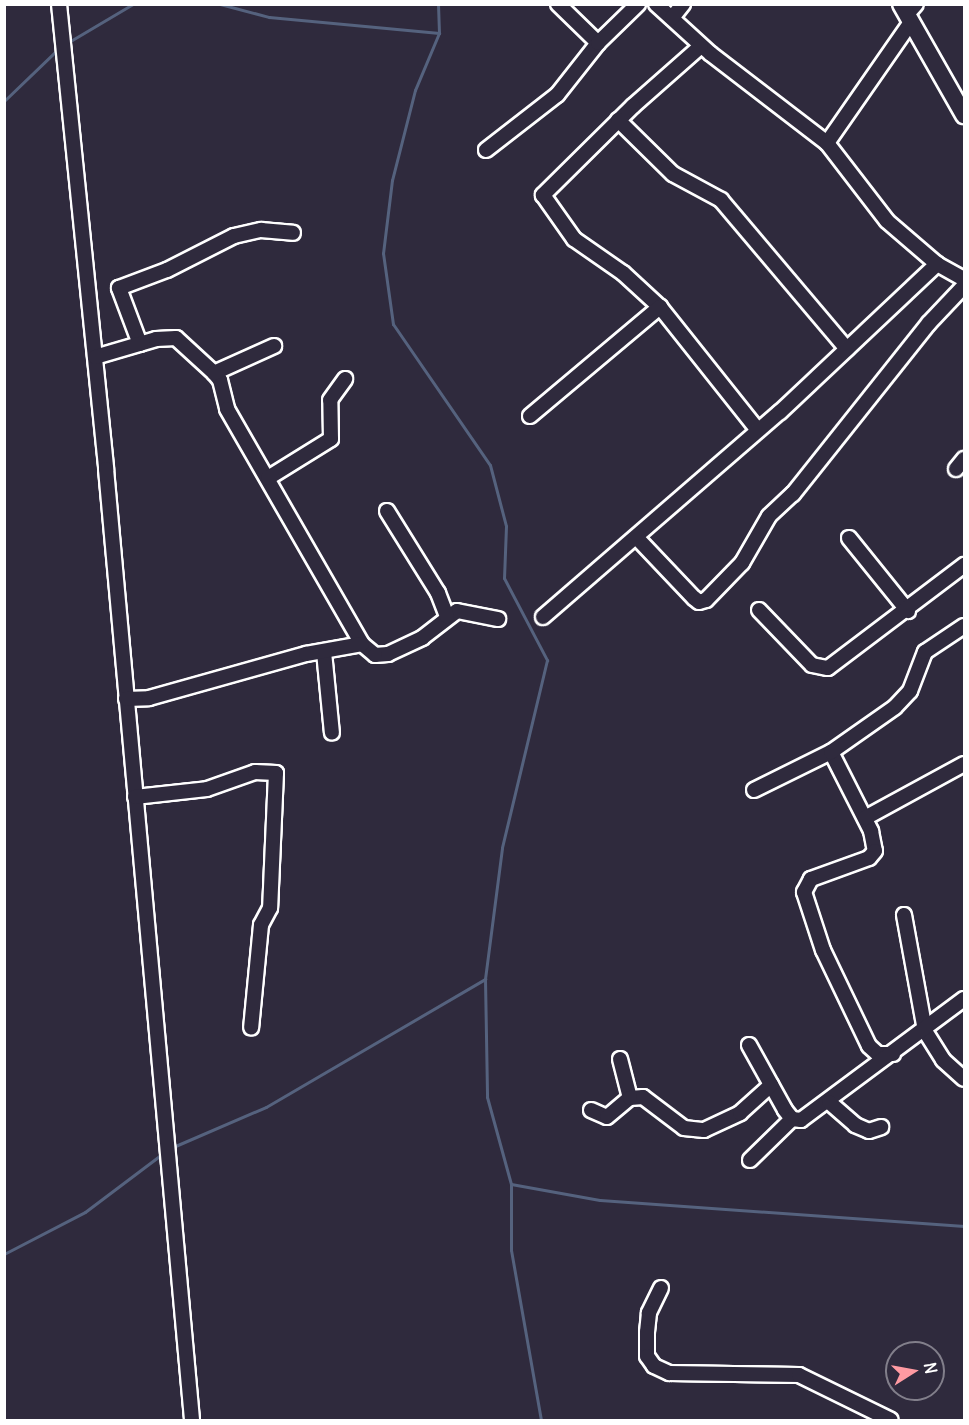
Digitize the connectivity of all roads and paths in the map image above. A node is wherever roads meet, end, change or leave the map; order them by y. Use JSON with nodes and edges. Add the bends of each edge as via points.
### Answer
{"nodes":[{"id":1,"x":59,"y":4,"type":"edge"},
{"id":2,"x":558,"y":4,"type":"edge"},
{"id":3,"x":638,"y":4,"type":"edge"},
{"id":4,"x":657,"y":4,"type":"edge"},
{"id":5,"x":683,"y":4,"type":"edge"},
{"id":6,"x":909,"y":11,"type":"edge"},
{"id":7,"x":672,"y":18,"type":"junction"},
{"id":8,"x":598,"y":43,"type":"junction"},
{"id":9,"x":701,"y":46,"type":"junction"},
{"id":10,"x":964,"y":115,"type":"edge"},
{"id":11,"x":618,"y":120,"type":"junction"},
{"id":12,"x":827,"y":143,"type":"junction"},
{"id":13,"x":486,"y":150,"type":"dead end"},
{"id":14,"x":293,"y":233,"type":"dead end"},
{"id":15,"x":937,"y":264,"type":"junction"},
{"id":16,"x":964,"y":279,"type":"edge"},
{"id":17,"x":964,"y":286,"type":"edge"},
{"id":18,"x":660,"y":307,"type":"junction"},
{"id":19,"x":140,"y":344,"type":"junction"},
{"id":20,"x":274,"y":346,"type":"dead end"},
{"id":21,"x":847,"y":349,"type":"junction"},
{"id":22,"x":95,"y":357,"type":"junction"},
{"id":23,"x":214,"y":373,"type":"junction"},
{"id":24,"x":345,"y":379,"type":"dead end"},
{"id":25,"x":530,"y":416,"type":"dead end"},
{"id":26,"x":757,"y":429,"type":"junction"},
{"id":27,"x":268,"y":478,"type":"junction"},
{"id":28,"x":387,"y":511,"type":"dead end"},
{"id":29,"x":637,"y":538,"type":"junction"},
{"id":30,"x":849,"y":538,"type":"dead end"},
{"id":31,"x":964,"y":565,"type":"edge"},
{"id":32,"x":759,"y":610,"type":"dead end"},
{"id":33,"x":908,"y":611,"type":"junction"},
{"id":34,"x":447,"y":616,"type":"junction"},
{"id":35,"x":543,"y":616,"type":"dead end"},
{"id":36,"x":498,"y":619,"type":"dead end"},
{"id":37,"x":964,"y":626,"type":"edge"},
{"id":38,"x":362,"y":644,"type":"junction"},
{"id":39,"x":324,"y":652,"type":"junction"},
{"id":40,"x":126,"y":699,"type":"junction"},
{"id":41,"x":332,"y":734,"type":"dead end"},
{"id":42,"x":831,"y":752,"type":"junction"},
{"id":43,"x":964,"y":764,"type":"edge"},
{"id":44,"x":754,"y":790,"type":"dead end"},
{"id":45,"x":135,"y":797,"type":"junction"},
{"id":46,"x":865,"y":818,"type":"junction"},
{"id":47,"x":904,"y":915,"type":"dead end"},
{"id":48,"x":964,"y":999,"type":"edge"},
{"id":49,"x":251,"y":1028,"type":"dead end"},
{"id":50,"x":925,"y":1030,"type":"junction"},
{"id":51,"x":749,"y":1045,"type":"dead end"},
{"id":52,"x":893,"y":1054,"type":"junction"},
{"id":53,"x":620,"y":1059,"type":"dead end"},
{"id":54,"x":964,"y":1079,"type":"edge"},
{"id":55,"x":771,"y":1085,"type":"junction"},
{"id":56,"x":630,"y":1098,"type":"junction"},
{"id":57,"x":829,"y":1102,"type":"junction"},
{"id":58,"x":591,"y":1110,"type":"dead end"},
{"id":59,"x":792,"y":1119,"type":"junction"},
{"id":60,"x":881,"y":1127,"type":"dead end"},
{"id":61,"x":750,"y":1160,"type":"dead end"},
{"id":62,"x":661,"y":1288,"type":"dead end"},
{"id":63,"x":192,"y":1420,"type":"edge"},
{"id":64,"x":891,"y":1420,"type":"edge"}],
"edges":[{"from":1,"to":22,"type":"street"},
{"from":2,"to":8,"type":"street"},
{"from":3,"to":8,"type":"street"},
{"from":4,"to":7,"type":"street"},
{"from":5,"to":7,"type":"street"},
{"from":6,"to":10,"type":"main road"},
{"from":6,"to":12,"type":"street"},
{"from":7,"to":9,"type":"street"},
{"from":8,"to":13,"type":"street","via":[[557,95]]},
{"from":9,"to":11,"type":"street"},
{"from":9,"to":12,"type":"street"},
{"from":11,"to":18,"type":"street","via":[[543,195],[574,239],[623,273]]},
{"from":11,"to":21,"type":"street","via":[[673,174],[721,200]]},
{"from":12,"to":15,"type":"street","via":[[887,221]]},
{"from":14,"to":19,"type":"street","via":[[261,230],[234,236],[167,270],[119,288]]},
{"from":15,"to":16,"type":"street"},
{"from":15,"to":21,"type":"street"},
{"from":17,"to":29,"type":"street","via":[[929,323],[799,487],[769,516],[742,563],[706,600],[699,602],[694,598]]},
{"from":18,"to":25,"type":"street"},
{"from":18,"to":26,"type":"street"},
{"from":19,"to":22,"type":"street"},
{"from":19,"to":23,"type":"street","via":[[176,338]]},
{"from":20,"to":23,"type":"street"},
{"from":21,"to":26,"type":"street"},
{"from":22,"to":40,"type":"street"},
{"from":23,"to":27,"type":"street","via":[[220,380],[227,409]]},
{"from":24,"to":27,"type":"street","via":[[330,400],[331,440]]},
{"from":26,"to":29,"type":"street"},
{"from":27,"to":38,"type":"street"},
{"from":28,"to":34,"type":"street","via":[[438,593]]},
{"from":29,"to":35,"type":"street"},
{"from":30,"to":33,"type":"street"},
{"from":31,"to":33,"type":"street"},
{"from":32,"to":33,"type":"street","via":[[812,666],[820,669],[828,668]]},
{"from":34,"to":36,"type":"street","via":[[468,611]]},
{"from":34,"to":38,"type":"street","via":[[422,638],[388,654],[375,655]]},
{"from":37,"to":42,"type":"street","via":[[925,652],[904,699]]},
{"from":38,"to":39,"type":"street"},
{"from":39,"to":40,"type":"street","via":[[149,698]]},
{"from":39,"to":41,"type":"street"},
{"from":40,"to":45,"type":"street"},
{"from":42,"to":44,"type":"street"},
{"from":42,"to":46,"type":"street"},
{"from":43,"to":46,"type":"street"},
{"from":45,"to":49,"type":"street","via":[[207,789],[255,772],[276,773],[270,908],[261,925]]},
{"from":45,"to":63,"type":"street"},
{"from":46,"to":52,"type":"street","via":[[875,846],[873,856],[811,879],[804,892],[823,950],[869,1046],[878,1054]]},
{"from":47,"to":50,"type":"street"},
{"from":48,"to":50,"type":"street"},
{"from":50,"to":52,"type":"street"},
{"from":50,"to":54,"type":"street","via":[[943,1060]]},
{"from":51,"to":55,"type":"street"},
{"from":52,"to":57,"type":"street"},
{"from":53,"to":56,"type":"street"},
{"from":55,"to":56,"type":"street","via":[[740,1113],[704,1130],[684,1128],[643,1097]]},
{"from":55,"to":59,"type":"street"},
{"from":56,"to":58,"type":"street","via":[[607,1117]]},
{"from":57,"to":59,"type":"street","via":[[812,1116]]},
{"from":57,"to":60,"type":"street","via":[[855,1125],[869,1131]]},
{"from":59,"to":61,"type":"street"},
{"from":62,"to":64,"type":"street","via":[[647,1332],[646,1356],[654,1366],[669,1372],[800,1376]]}]}
